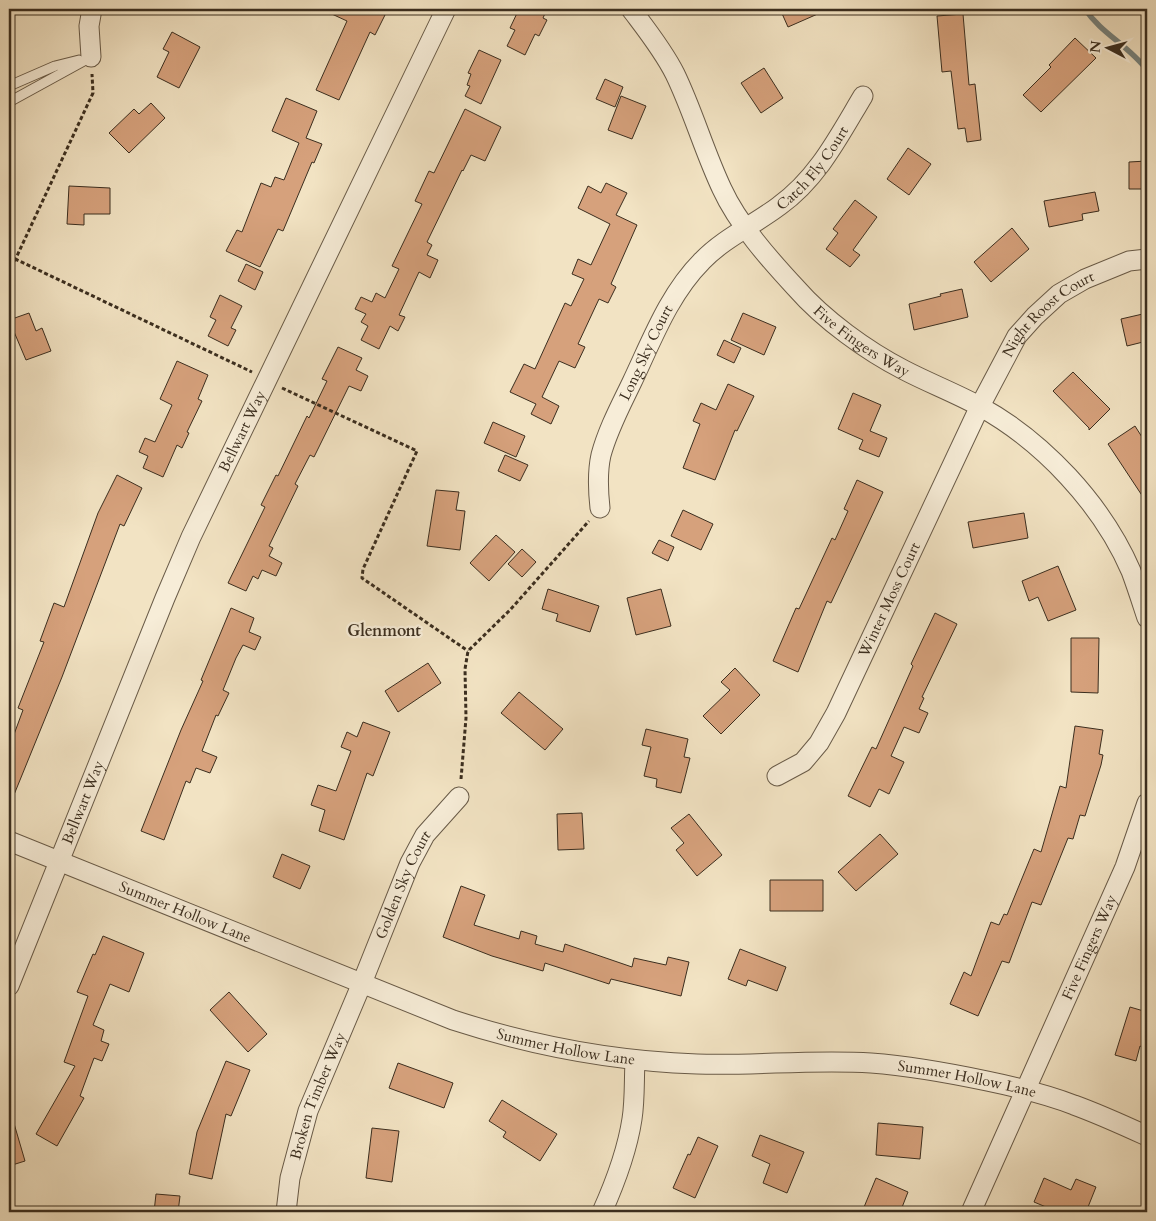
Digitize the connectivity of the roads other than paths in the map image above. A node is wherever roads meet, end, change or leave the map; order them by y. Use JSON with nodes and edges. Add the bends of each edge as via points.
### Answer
{"nodes":[{"id":1,"x":92,"y":9,"type":"edge"},
{"id":2,"x":446,"y":9,"type":"edge"},
{"id":3,"x":630,"y":9,"type":"edge"},
{"id":4,"x":91,"y":57,"type":"junction"},
{"id":5,"x":9,"y":86,"type":"edge"},
{"id":6,"x":863,"y":96,"type":"dead end"},
{"id":7,"x":9,"y":102,"type":"edge"},
{"id":8,"x":746,"y":227,"type":"junction"},
{"id":9,"x":1147,"y":259,"type":"edge"},
{"id":10,"x":980,"y":406,"type":"junction"},
{"id":11,"x":600,"y":508,"type":"road end"},
{"id":12,"x":1147,"y":618,"type":"edge"},
{"id":13,"x":777,"y":776,"type":"dead end"},
{"id":14,"x":459,"y":797,"type":"road end"},
{"id":15,"x":1147,"y":803,"type":"edge"},
{"id":16,"x":9,"y":841,"type":"edge"},
{"id":17,"x":60,"y":862,"type":"junction"},
{"id":18,"x":362,"y":983,"type":"junction"},
{"id":19,"x":9,"y":986,"type":"edge"},
{"id":20,"x":635,"y":1061,"type":"junction"},
{"id":21,"x":1025,"y":1089,"type":"junction"},
{"id":22,"x":1147,"y":1136,"type":"edge"},
{"id":23,"x":286,"y":1212,"type":"edge"},
{"id":24,"x":602,"y":1212,"type":"edge"},
{"id":25,"x":971,"y":1212,"type":"edge"}],
"edges":[{"from":1,"to":4,"type":"street","via":[[89,26]]},
{"from":2,"to":17,"type":"street","name":"Bellwart Way","via":[[191,537]]},
{"from":3,"to":8,"type":"street","name":"Five Fingers Way","via":[[651,35],[674,73],[723,191]]},
{"from":4,"to":5,"type":"lane","via":[[56,66]]},
{"from":4,"to":7,"type":"lane"},
{"from":6,"to":8,"type":"street","name":"Catch Fly Court","via":[[828,156],[805,184]]},
{"from":8,"to":10,"type":"street","name":"Five Fingers Way","via":[[798,291],[866,348]]},
{"from":8,"to":11,"type":"street","name":"Long Sky Court","via":[[703,259],[684,280],[667,308],[609,432],[601,456],[598,481]]},
{"from":9,"to":10,"type":"street","name":"Night Roost Court","via":[[1130,261],[1085,279],[1059,294],[1017,336]]},
{"from":10,"to":12,"type":"street","name":"Five Fingers Way","via":[[1017,430],[1076,484],[1103,520],[1130,570]]},
{"from":10,"to":13,"type":"street","name":"Winter Moss Court","via":[[836,713],[819,743],[803,762]]},
{"from":14,"to":18,"type":"street","name":"Golden Sky Court","via":[[425,835],[410,863]]},
{"from":15,"to":21,"type":"street","name":"Five Fingers Way","via":[[1125,867]]},
{"from":16,"to":17,"type":"street","name":"Summer Hollow Lane"},
{"from":17,"to":18,"type":"street","name":"Summer Hollow Lane"},
{"from":17,"to":19,"type":"street","name":"Bellwart Way"},
{"from":18,"to":20,"type":"street","name":"Summer Hollow Lane","via":[[497,1034],[573,1052]]},
{"from":18,"to":23,"type":"street","name":"Broken Timber Way","via":[[308,1111],[290,1178]]},
{"from":20,"to":21,"type":"street","name":"Summer Hollow Lane","via":[[699,1064],[818,1060],[872,1063],[944,1072]]},
{"from":20,"to":24,"type":"street","via":[[632,1119],[624,1155]]},
{"from":21,"to":22,"type":"street","name":"Summer Hollow Lane","via":[[1073,1104]]},
{"from":21,"to":25,"type":"street"}]}
